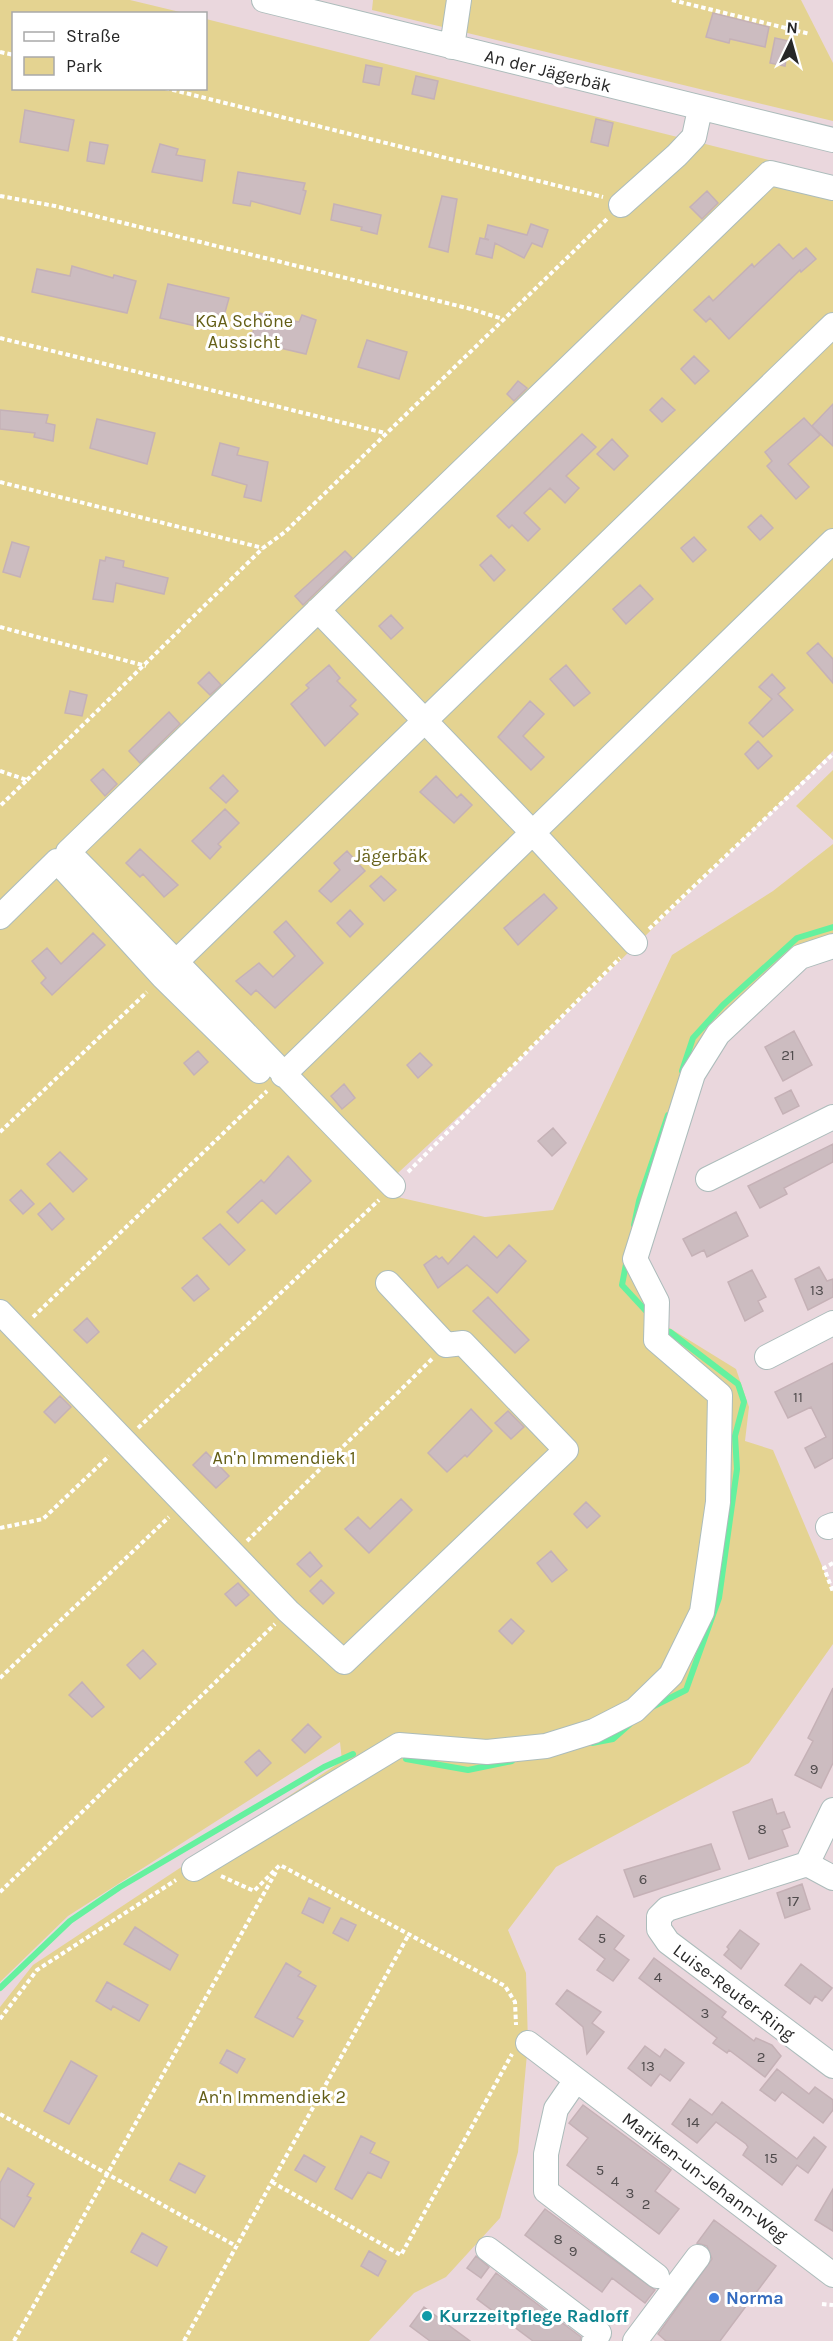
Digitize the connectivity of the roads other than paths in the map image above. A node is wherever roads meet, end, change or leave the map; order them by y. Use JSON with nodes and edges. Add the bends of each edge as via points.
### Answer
{"nodes":[{"id":1,"x":264,"y":0,"type":"edge"},
{"id":2,"x":459,"y":0,"type":"edge"},
{"id":3,"x":312,"y":6,"type":"edge"},
{"id":4,"x":452,"y":47,"type":"junction"},
{"id":5,"x":700,"y":110,"type":"junction"},
{"id":6,"x":833,"y":140,"type":"edge"},
{"id":7,"x":833,"y":188,"type":"edge"},
{"id":8,"x":621,"y":205,"type":"road end"},
{"id":9,"x":833,"y":325,"type":"edge"},
{"id":10,"x":833,"y":541,"type":"edge"},
{"id":11,"x":318,"y":610,"type":"junction"},
{"id":12,"x":424,"y":722,"type":"junction"},
{"id":13,"x":532,"y":832,"type":"junction"},
{"id":14,"x":0,"y":917,"type":"edge"},
{"id":15,"x":635,"y":943,"type":"road end"},
{"id":16,"x":833,"y":946,"type":"edge"},
{"id":17,"x":170,"y":969,"type":"junction"},
{"id":18,"x":278,"y":1080,"type":"junction"},
{"id":19,"x":833,"y":1117,"type":"edge"},
{"id":20,"x":708,"y":1179,"type":"dead end"},
{"id":21,"x":388,"y":1191,"type":"road end"},
{"id":22,"x":388,"y":1283,"type":"dead end"},
{"id":23,"x":0,"y":1312,"type":"edge"},
{"id":24,"x":833,"y":1323,"type":"edge"},
{"id":25,"x":767,"y":1358,"type":"dead end"},
{"id":26,"x":833,"y":1810,"type":"edge"},
{"id":27,"x":807,"y":1864,"type":"junction"},
{"id":28,"x":194,"y":1869,"type":"road end"},
{"id":29,"x":833,"y":1878,"type":"edge"},
{"id":30,"x":522,"y":2042,"type":"road end"},
{"id":31,"x":833,"y":2066,"type":"edge"},
{"id":32,"x":576,"y":2080,"type":"junction"},
{"id":33,"x":488,"y":2249,"type":"dead end"},
{"id":34,"x":698,"y":2257,"type":"dead end"},
{"id":35,"x":833,"y":2275,"type":"edge"},
{"id":36,"x":657,"y":2276,"type":"dead end"},
{"id":37,"x":594,"y":2341,"type":"edge"},
{"id":38,"x":634,"y":2341,"type":"edge"}],
"edges":[{"from":1,"to":3,"type":"street","name":"An der Jägerbäk"},
{"from":2,"to":4,"type":"street"},
{"from":3,"to":4,"type":"street","name":"An der Jägerbäk"},
{"from":4,"to":5,"type":"street","name":"An der Jägerbäk"},
{"from":5,"to":6,"type":"street","name":"An der Jägerbäk"},
{"from":5,"to":8,"type":"street","via":[[694,137]]},
{"from":7,"to":11,"type":"street","via":[[770,173]]},
{"from":9,"to":12,"type":"street"},
{"from":10,"to":13,"type":"street"},
{"from":11,"to":12,"type":"street"},
{"from":11,"to":17,"type":"street","via":[[68,852]]},
{"from":12,"to":13,"type":"street"},
{"from":12,"to":17,"type":"street"},
{"from":13,"to":15,"type":"street"},
{"from":13,"to":18,"type":"street"},
{"from":14,"to":17,"type":"street","via":[[57,861]]},
{"from":16,"to":28,"type":"street","via":[[800,957],[718,1034],[693,1074],[635,1259],[657,1302],[656,1340],[720,1395],[718,1502],[702,1612],[672,1675],[635,1710],[594,1731],[546,1746],[487,1752],[399,1745]]},
{"from":17,"to":18,"type":"street"},
{"from":18,"to":21,"type":"street"},
{"from":19,"to":20,"type":"street"},
{"from":22,"to":23,"type":"street","via":[[446,1345],[463,1343],[566,1450],[344,1662],[288,1611]]},
{"from":24,"to":25,"type":"street"},
{"from":26,"to":27,"type":"street"},
{"from":27,"to":29,"type":"street"},
{"from":27,"to":31,"type":"street","name":"Luise-Reuter-Ring","via":[[668,1909],[659,1917],[659,1929],[668,1942]]},
{"from":30,"to":32,"type":"street","name":"Mariken-un-Jehann-Weg"},
{"from":32,"to":35,"type":"street","name":"Mariken-un-Jehann-Weg"},
{"from":32,"to":36,"type":"street","via":[[556,2109],[546,2154],[546,2191]]},
{"from":33,"to":37,"type":"street","via":[[599,2333]]},
{"from":34,"to":38,"type":"street"}]}
